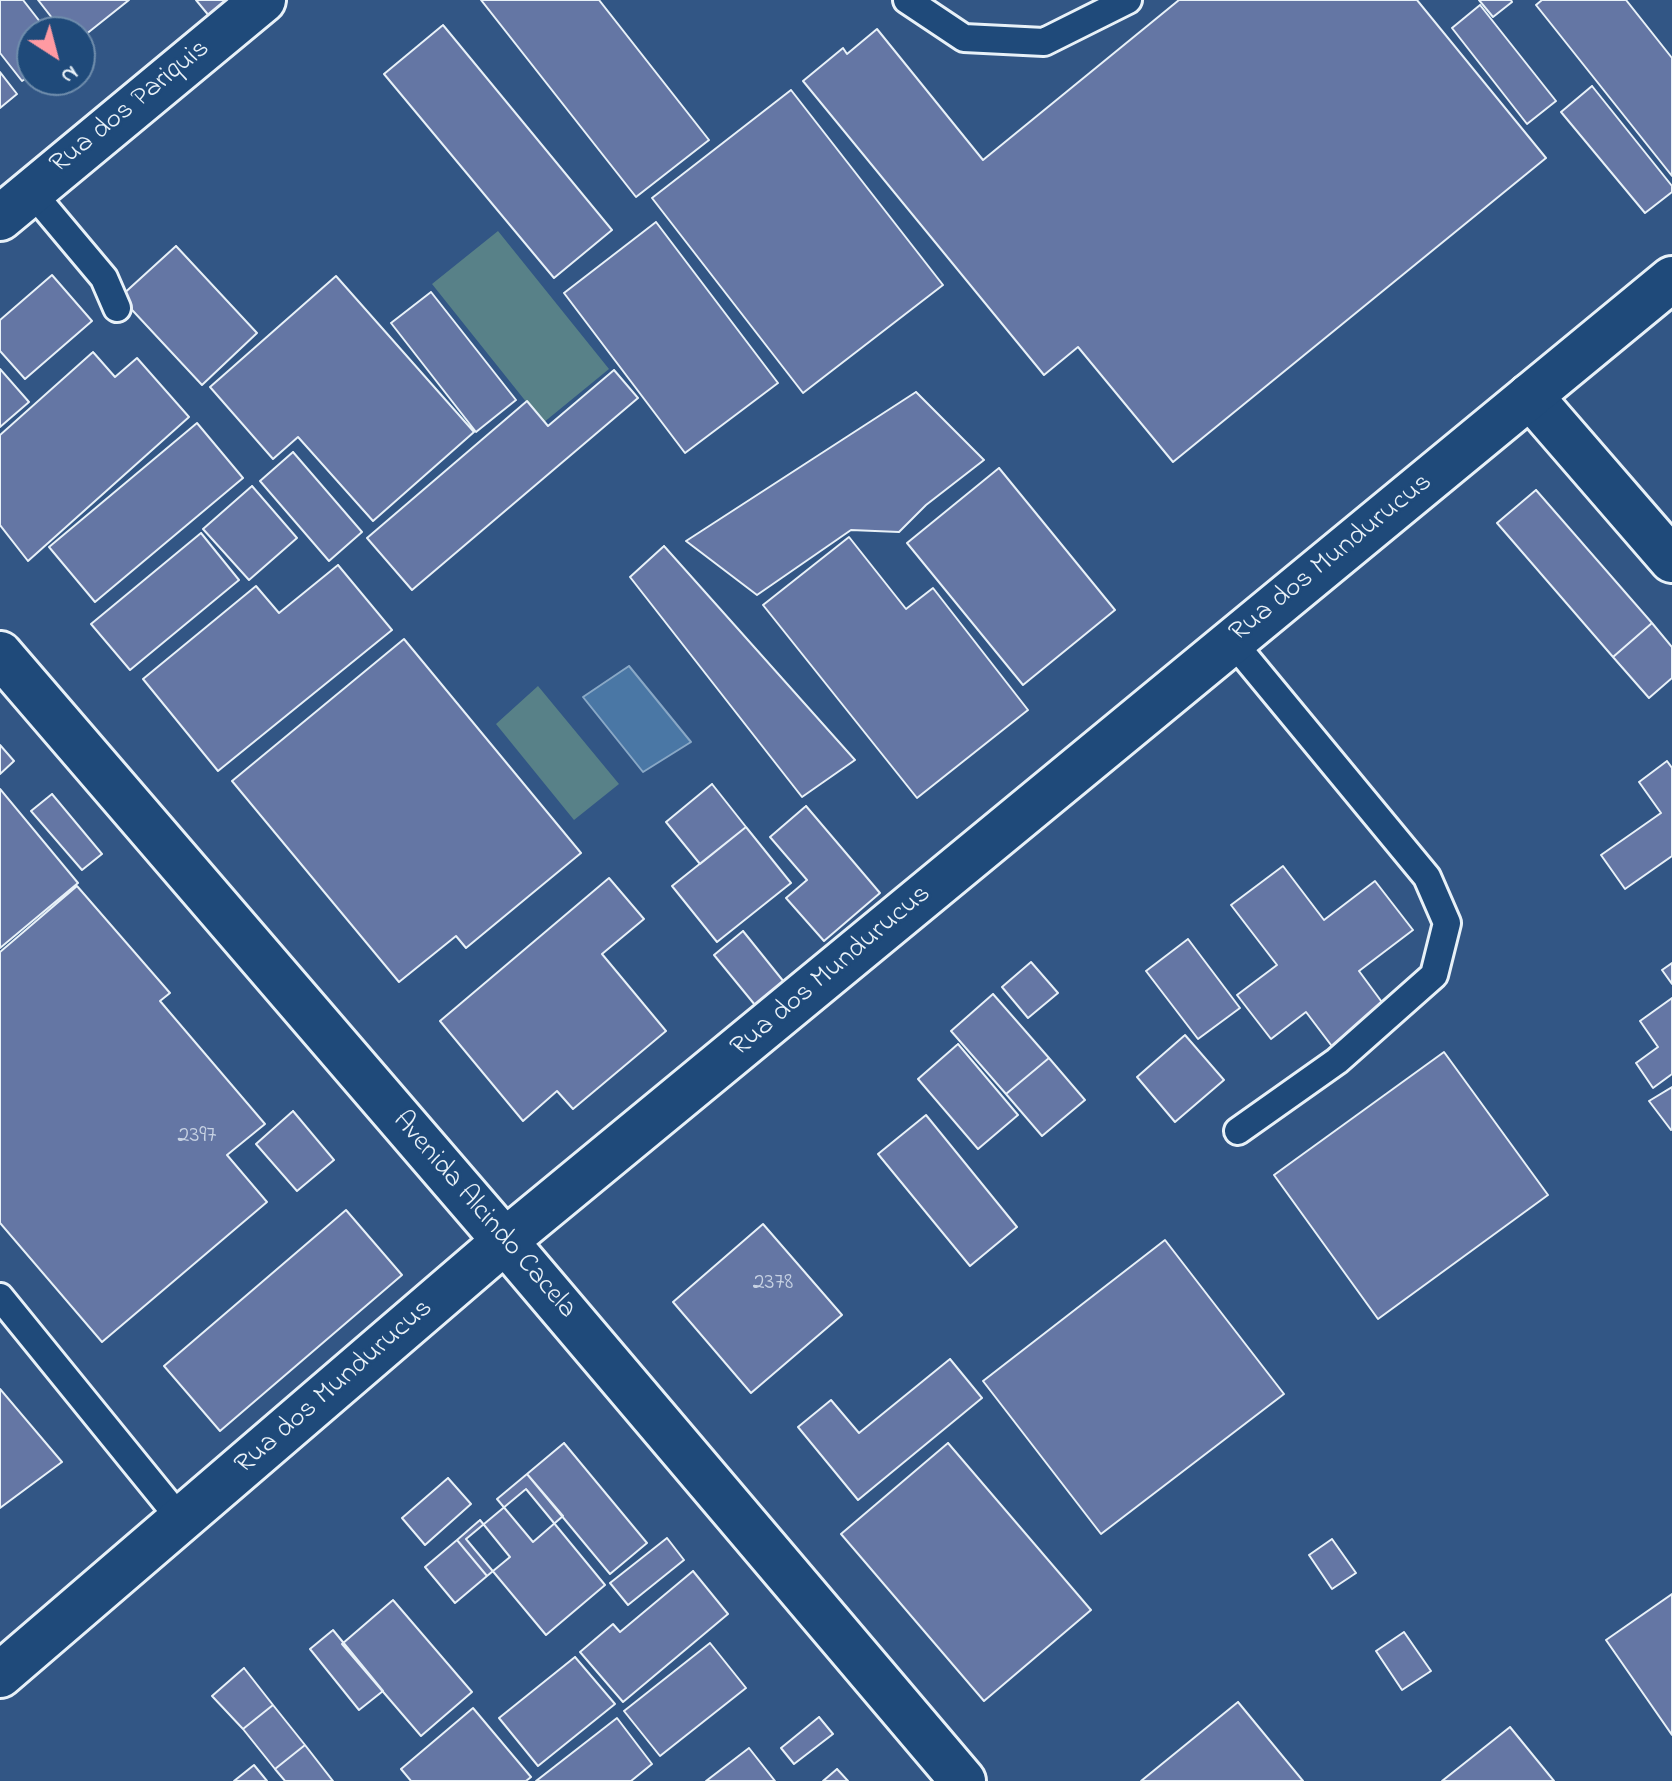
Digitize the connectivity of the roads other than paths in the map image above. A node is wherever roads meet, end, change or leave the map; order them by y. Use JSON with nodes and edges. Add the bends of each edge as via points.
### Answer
{"nodes":[{"id":1,"x":263,"y":0,"type":"edge"},
{"id":2,"x":907,"y":0,"type":"edge"},
{"id":3,"x":1128,"y":0,"type":"edge"},
{"id":4,"x":16,"y":204,"type":"edge"},
{"id":5,"x":1672,"y":279,"type":"edge"},
{"id":6,"x":117,"y":308,"type":"dead end"},
{"id":7,"x":1530,"y":396,"type":"junction"},
{"id":8,"x":1672,"y":560,"type":"edge"},
{"id":9,"x":1232,"y":641,"type":"junction"},
{"id":10,"x":0,"y":654,"type":"edge"},
{"id":11,"x":1238,"y":1131,"type":"dead end"},
{"id":12,"x":505,"y":1241,"type":"junction"},
{"id":13,"x":0,"y":1297,"type":"edge"},
{"id":14,"x":182,"y":1521,"type":"junction"},
{"id":15,"x":0,"y":1675,"type":"edge"},
{"id":16,"x":963,"y":1781,"type":"edge"}],
"edges":[{"from":1,"to":4,"type":"street","name":"Rua dos Pariquis"},
{"from":2,"to":3,"type":"lane","via":[[964,38],[1044,42]]},
{"from":4,"to":6,"type":"lane","via":[[104,278]]},
{"from":5,"to":7,"type":"street","name":"Rua dos Mundurucus"},
{"from":7,"to":8,"type":"street"},
{"from":7,"to":9,"type":"street","name":"Rua dos Mundurucus"},
{"from":9,"to":11,"type":"lane","via":[[1427,877],[1447,923],[1434,975],[1337,1061]]},
{"from":9,"to":12,"type":"street","name":"Rua dos Mundurucus"},
{"from":10,"to":12,"type":"street","name":"Avenida Alcindo Cacela"},
{"from":12,"to":14,"type":"street","name":"Rua dos Mundurucus"},
{"from":12,"to":16,"type":"street","name":"Avenida Alcindo Cacela"},
{"from":13,"to":14,"type":"lane"},
{"from":14,"to":15,"type":"street","name":"Rua dos Mundurucus"}]}
